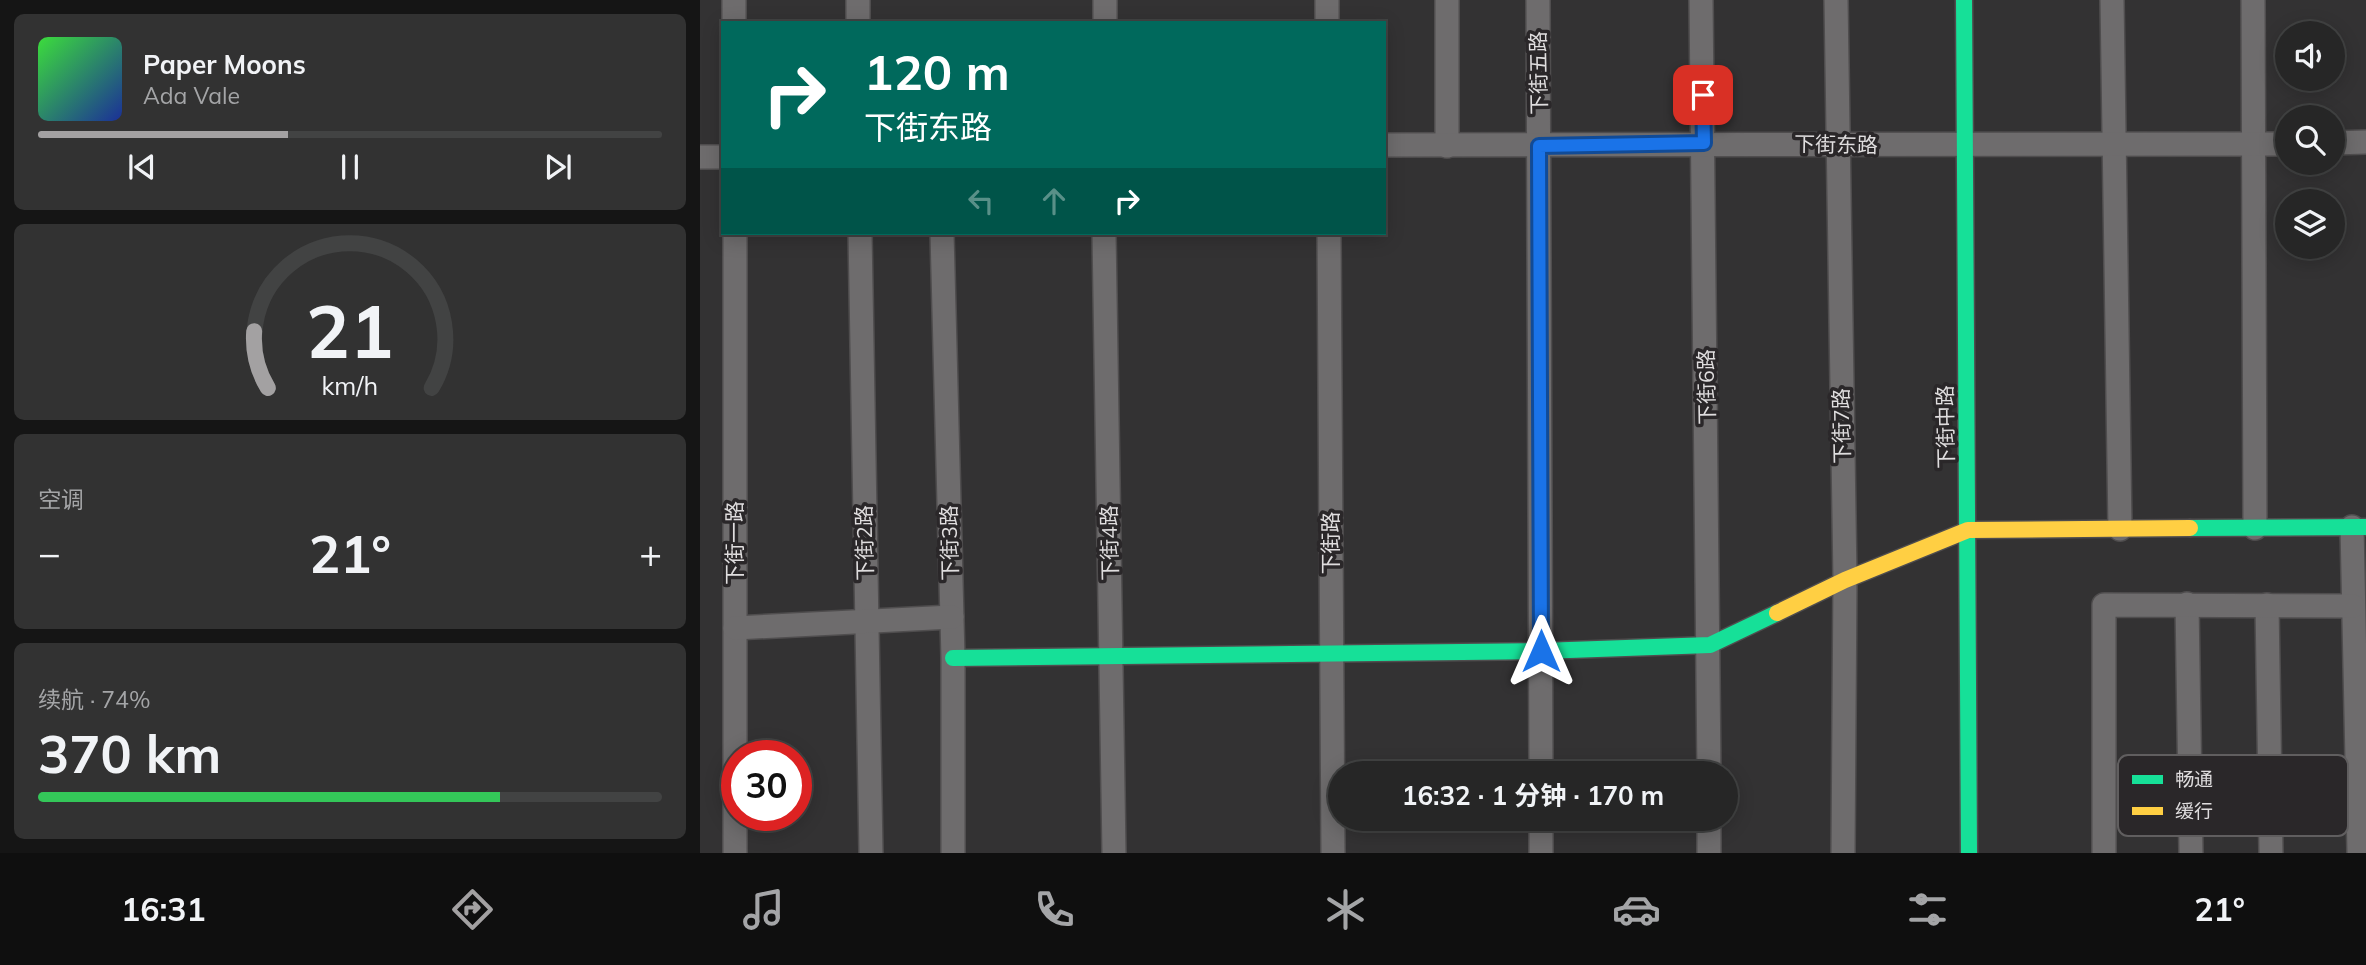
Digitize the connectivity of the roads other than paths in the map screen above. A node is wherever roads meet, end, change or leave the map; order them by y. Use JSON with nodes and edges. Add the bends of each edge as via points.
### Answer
{"nodes":[{"id":1,"x":734,"y":0,"type":"edge"},
{"id":2,"x":858,"y":0,"type":"edge"},
{"id":3,"x":1105,"y":0,"type":"edge"},
{"id":4,"x":1327,"y":0,"type":"edge"},
{"id":5,"x":1447,"y":0,"type":"edge"},
{"id":6,"x":1538,"y":0,"type":"edge"},
{"id":7,"x":1701,"y":0,"type":"edge"},
{"id":8,"x":1836,"y":0,"type":"edge"},
{"id":9,"x":1964,"y":0,"type":"edge"},
{"id":10,"x":2112,"y":0,"type":"edge"},
{"id":11,"x":2253,"y":0,"type":"edge"},
{"id":12,"x":734,"y":21,"type":"edge"},
{"id":13,"x":858,"y":21,"type":"edge"},
{"id":14,"x":1105,"y":21,"type":"edge"},
{"id":15,"x":1327,"y":21,"type":"edge"},
{"id":16,"x":2366,"y":142,"type":"edge"},
{"id":17,"x":1704,"y":143,"type":"junction"},
{"id":18,"x":2345,"y":143,"type":"edge"},
{"id":19,"x":2256,"y":144,"type":"junction"},
{"id":20,"x":2275,"y":144,"type":"edge"},
{"id":21,"x":1386,"y":145,"type":"edge"},
{"id":22,"x":1839,"y":145,"type":"junction"},
{"id":23,"x":1447,"y":146,"type":"junction"},
{"id":24,"x":1539,"y":146,"type":"junction"},
{"id":25,"x":2113,"y":146,"type":"junction"},
{"id":26,"x":1964,"y":147,"type":"junction"},
{"id":27,"x":700,"y":158,"type":"edge"},
{"id":28,"x":721,"y":158,"type":"edge"},
{"id":29,"x":735,"y":235,"type":"edge"},
{"id":30,"x":860,"y":235,"type":"edge"},
{"id":31,"x":942,"y":235,"type":"edge"},
{"id":32,"x":1104,"y":235,"type":"edge"},
{"id":33,"x":1329,"y":235,"type":"edge"},
{"id":34,"x":2359,"y":527,"type":"edge"},
{"id":35,"x":2255,"y":528,"type":"junction"},
{"id":36,"x":2120,"y":529,"type":"junction"},
{"id":37,"x":1968,"y":530,"type":"junction"},
{"id":38,"x":1844,"y":580,"type":"junction"},
{"id":39,"x":2187,"y":604,"type":"junction"},
{"id":40,"x":2267,"y":604,"type":"junction"},
{"id":41,"x":2353,"y":606,"type":"junction"},
{"id":42,"x":952,"y":617,"type":"junction"},
{"id":43,"x":867,"y":621,"type":"junction"},
{"id":44,"x":735,"y":628,"type":"junction"},
{"id":45,"x":1710,"y":645,"type":"junction"},
{"id":46,"x":1541,"y":651,"type":"junction"},
{"id":47,"x":1332,"y":653,"type":"junction"},
{"id":48,"x":1112,"y":654,"type":"junction"},
{"id":49,"x":953,"y":658,"type":"junction"},
{"id":50,"x":2189,"y":755,"type":"edge"},
{"id":51,"x":2269,"y":755,"type":"edge"},
{"id":52,"x":1541,"y":761,"type":"edge"},
{"id":53,"x":1709,"y":761,"type":"edge"},
{"id":54,"x":1541,"y":831,"type":"edge"},
{"id":55,"x":1709,"y":831,"type":"edge"},
{"id":56,"x":735,"y":853,"type":"edge"},
{"id":57,"x":871,"y":853,"type":"edge"},
{"id":58,"x":953,"y":853,"type":"edge"},
{"id":59,"x":1114,"y":853,"type":"edge"},
{"id":60,"x":1333,"y":853,"type":"edge"},
{"id":61,"x":1541,"y":853,"type":"edge"},
{"id":62,"x":1709,"y":853,"type":"edge"},
{"id":63,"x":1843,"y":853,"type":"edge"},
{"id":64,"x":1969,"y":853,"type":"edge"},
{"id":65,"x":2104,"y":853,"type":"edge"},
{"id":66,"x":2358,"y":853,"type":"edge"}],
"edges":[{"from":1,"to":12,"type":"street"},
{"from":2,"to":13,"type":"street"},
{"from":3,"to":14,"type":"street"},
{"from":4,"to":15,"type":"street"},
{"from":5,"to":23,"type":"street"},
{"from":6,"to":24,"type":"street","name":"下街五路"},
{"from":7,"to":17,"type":"street","name":"下街6路"},
{"from":8,"to":22,"type":"street","name":"下街7路"},
{"from":9,"to":26,"type":"street","name":"下街中路"},
{"from":10,"to":25,"type":"street"},
{"from":11,"to":19,"type":"street"},
{"from":16,"to":18,"type":"street"},
{"from":17,"to":22,"type":"street","name":"下街东路"},
{"from":17,"to":24,"type":"street","name":"下街东路"},
{"from":17,"to":45,"type":"street","name":"下街6路"},
{"from":19,"to":20,"type":"street","name":"下街东路"},
{"from":19,"to":25,"type":"street","name":"下街东路"},
{"from":19,"to":35,"type":"street"},
{"from":21,"to":23,"type":"street","name":"下街东路"},
{"from":22,"to":26,"type":"street","name":"下街东路"},
{"from":22,"to":38,"type":"street","name":"下街7路"},
{"from":23,"to":24,"type":"street","name":"下街东路"},
{"from":24,"to":46,"type":"street","name":"下街五路"},
{"from":25,"to":26,"type":"street","name":"下街东路"},
{"from":25,"to":36,"type":"street"},
{"from":26,"to":37,"type":"street","name":"下街中路"},
{"from":27,"to":28,"type":"street"},
{"from":29,"to":44,"type":"street","name":"下街一路"},
{"from":30,"to":43,"type":"street","name":"下街2路"},
{"from":31,"to":42,"type":"street","name":"下街3路"},
{"from":32,"to":48,"type":"street","name":"下街4路"},
{"from":33,"to":47,"type":"street","name":"下街路"},
{"from":34,"to":35,"type":"street"},
{"from":34,"to":41,"type":"street"},
{"from":35,"to":36,"type":"street"},
{"from":36,"to":37,"type":"street"},
{"from":37,"to":38,"type":"street"},
{"from":37,"to":64,"type":"street","name":"下街中路"},
{"from":38,"to":45,"type":"street"},
{"from":38,"to":63,"type":"street","name":"下街7路"},
{"from":39,"to":40,"type":"street"},
{"from":39,"to":50,"type":"street"},
{"from":39,"to":65,"type":"street","via":[[2104,605]]},
{"from":40,"to":41,"type":"street"},
{"from":40,"to":51,"type":"street"},
{"from":41,"to":66,"type":"street"},
{"from":42,"to":43,"type":"street"},
{"from":42,"to":49,"type":"street","name":"下街3路"},
{"from":43,"to":44,"type":"street"},
{"from":43,"to":57,"type":"street","name":"下街2路"},
{"from":44,"to":56,"type":"street","name":"下街一路"},
{"from":45,"to":46,"type":"street"},
{"from":45,"to":53,"type":"street","name":"下街6路"},
{"from":46,"to":47,"type":"street"},
{"from":46,"to":52,"type":"street","name":"下街五路"},
{"from":47,"to":48,"type":"street"},
{"from":47,"to":60,"type":"street","name":"下街路"},
{"from":48,"to":49,"type":"street"},
{"from":48,"to":59,"type":"street","name":"下街4路"},
{"from":49,"to":58,"type":"street","name":"下街3路"},
{"from":54,"to":61,"type":"street"},
{"from":55,"to":62,"type":"street"}]}
